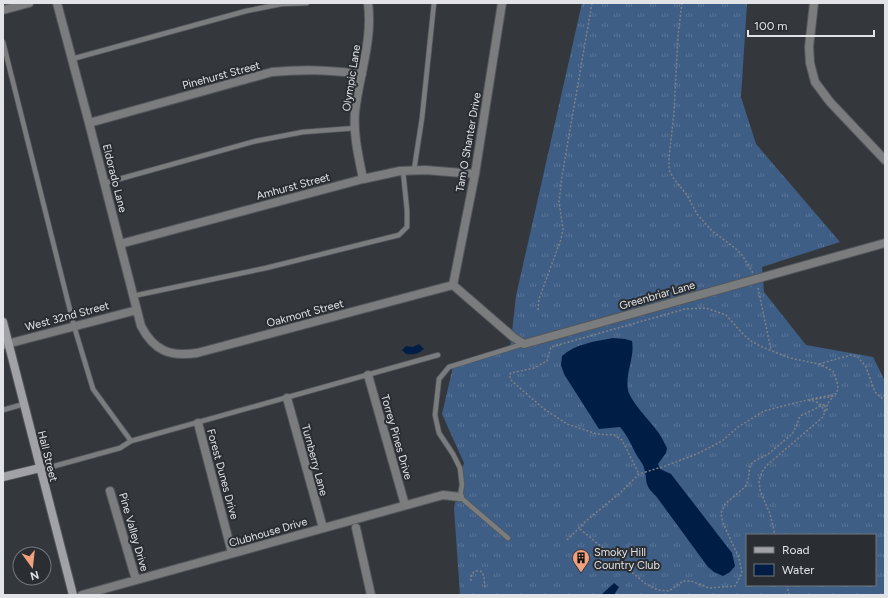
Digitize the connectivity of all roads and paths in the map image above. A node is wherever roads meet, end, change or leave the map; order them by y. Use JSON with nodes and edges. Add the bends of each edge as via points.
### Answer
{"nodes":[{"id":1,"x":29,"y":3,"type":"edge"},
{"id":2,"x":57,"y":3,"type":"edge"},
{"id":3,"x":307,"y":3,"type":"edge"},
{"id":4,"x":368,"y":3,"type":"edge"},
{"id":5,"x":434,"y":3,"type":"edge"},
{"id":6,"x":502,"y":3,"type":"edge"},
{"id":7,"x":592,"y":3,"type":"edge"},
{"id":8,"x":682,"y":3,"type":"edge"},
{"id":9,"x":814,"y":3,"type":"edge"},
{"id":10,"x":3,"y":10,"type":"edge"},
{"id":11,"x":3,"y":42,"type":"edge"},
{"id":12,"x":72,"y":59,"type":"junction"},
{"id":13,"x":362,"y":74,"type":"junction"},
{"id":14,"x":89,"y":123,"type":"junction"},
{"id":15,"x":356,"y":128,"type":"junction"},
{"id":16,"x":885,"y":160,"type":"edge"},
{"id":17,"x":414,"y":170,"type":"junction"},
{"id":18,"x":403,"y":171,"type":"junction"},
{"id":19,"x":475,"y":174,"type":"junction"},
{"id":20,"x":363,"y":179,"type":"junction"},
{"id":21,"x":105,"y":183,"type":"junction"},
{"id":22,"x":885,"y":243,"type":"edge"},
{"id":23,"x":120,"y":244,"type":"junction"},
{"id":24,"x":756,"y":279,"type":"junction"},
{"id":25,"x":452,"y":285,"type":"junction"},
{"id":26,"x":133,"y":296,"type":"junction"},
{"id":27,"x":137,"y":310,"type":"junction"},
{"id":28,"x":538,"y":310,"type":"dead end"},
{"id":29,"x":3,"y":322,"type":"edge"},
{"id":30,"x":74,"y":326,"type":"junction"},
{"id":31,"x":6,"y":344,"type":"edge"},
{"id":32,"x":524,"y":344,"type":"junction"},
{"id":33,"x":162,"y":350,"type":"joint"},
{"id":34,"x":771,"y":350,"type":"junction"},
{"id":35,"x":438,"y":355,"type":"dead end"},
{"id":36,"x":819,"y":364,"type":"junction"},
{"id":37,"x":368,"y":375,"type":"junction"},
{"id":38,"x":832,"y":395,"type":"junction"},
{"id":39,"x":287,"y":398,"type":"junction"},
{"id":40,"x":824,"y":398,"type":"junction"},
{"id":41,"x":810,"y":400,"type":"junction"},
{"id":42,"x":885,"y":401,"type":"edge"},
{"id":43,"x":24,"y":404,"type":"junction"},
{"id":44,"x":825,"y":404,"type":"junction"},
{"id":45,"x":822,"y":406,"type":"junction"},
{"id":46,"x":3,"y":410,"type":"edge"},
{"id":47,"x":825,"y":411,"type":"junction"},
{"id":48,"x":198,"y":423,"type":"junction"},
{"id":49,"x":131,"y":441,"type":"junction"},
{"id":50,"x":40,"y":469,"type":"junction"},
{"id":51,"x":639,"y":474,"type":"junction"},
{"id":52,"x":3,"y":477,"type":"edge"},
{"id":53,"x":110,"y":491,"type":"dead end"},
{"id":54,"x":460,"y":497,"type":"junction"},
{"id":55,"x":405,"y":505,"type":"junction"},
{"id":56,"x":323,"y":528,"type":"junction"},
{"id":57,"x":356,"y":528,"type":"dead end"},
{"id":58,"x":579,"y":529,"type":"junction"},
{"id":59,"x":775,"y":534,"type":"edge"},
{"id":60,"x":508,"y":538,"type":"dead end"},
{"id":61,"x":567,"y":540,"type":"dead end"},
{"id":62,"x":232,"y":553,"type":"junction"},
{"id":63,"x":136,"y":580,"type":"junction"},
{"id":64,"x":472,"y":581,"type":"dead end"},
{"id":65,"x":485,"y":589,"type":"dead end"},
{"id":66,"x":73,"y":595,"type":"edge"},
{"id":67,"x":82,"y":595,"type":"edge"},
{"id":68,"x":371,"y":595,"type":"edge"}],
"edges":[{"from":1,"to":10,"type":"street"},
{"from":2,"to":12,"type":"street","name":"Eldorado Lane"},
{"from":3,"to":12,"type":"lane","via":[[281,4],[246,11]]},
{"from":4,"to":13,"type":"street","name":"Olympic Lane","via":[[368,47]]},
{"from":5,"to":17,"type":"lane"},
{"from":6,"to":19,"type":"street","name":"Tam O Shanter Drive"},
{"from":7,"to":28,"type":"path","via":[[562,176],[559,202],[563,229],[539,299]]},
{"from":8,"to":24,"type":"path","via":[[669,170],[698,214],[712,231],[742,255]]},
{"from":9,"to":16,"type":"street","via":[[809,47],[810,63],[816,82],[830,102]]},
{"from":11,"to":30,"type":"lane"},
{"from":12,"to":14,"type":"street","name":"Eldorado Lane"},
{"from":13,"to":14,"type":"street","name":"Pinehurst Street","via":[[301,69],[272,72]]},
{"from":13,"to":15,"type":"street","name":"Olympic Lane","via":[[355,114]]},
{"from":14,"to":21,"type":"street","name":"Eldorado Lane"},
{"from":15,"to":20,"type":"street","name":"Olympic Lane"},
{"from":15,"to":21,"type":"lane","via":[[303,132],[256,141]]},
{"from":17,"to":18,"type":"street","name":"Amhurst Street"},
{"from":17,"to":19,"type":"street","name":"Amhurst Street"},
{"from":18,"to":20,"type":"street","name":"Amhurst Street"},
{"from":18,"to":26,"type":"lane","via":[[407,227],[399,235],[266,268]]},
{"from":19,"to":25,"type":"street","name":"Tam O Shanter Drive"},
{"from":20,"to":23,"type":"street","name":"Amhurst Street"},
{"from":21,"to":23,"type":"street","name":"Eldorado Lane"},
{"from":22,"to":24,"type":"street","name":"Greenbriar Lane"},
{"from":23,"to":26,"type":"street","name":"Eldorado Lane"},
{"from":24,"to":32,"type":"street","name":"Greenbriar Lane"},
{"from":24,"to":34,"type":"path"},
{"from":25,"to":32,"type":"street"},
{"from":25,"to":33,"type":"street","name":"Oakmont Street","via":[[198,353],[183,355]]},
{"from":26,"to":27,"type":"street","name":"Eldorado Lane"},
{"from":27,"to":30,"type":"street","name":"West 32nd Street"},
{"from":27,"to":33,"type":"street","name":"Eldorado Lane","via":[[140,326],[147,338]]},
{"from":29,"to":31,"type":"street","name":"Hall Street"},
{"from":30,"to":31,"type":"street","name":"West 32nd Street"},
{"from":30,"to":49,"type":"lane","via":[[93,389]]},
{"from":31,"to":43,"type":"street","name":"Hall Street"},
{"from":32,"to":54,"type":"lane","via":[[449,367],[439,379],[435,415],[439,433],[460,468]]},
{"from":34,"to":36,"type":"path","via":[[790,358]]},
{"from":34,"to":51,"type":"path","via":[[751,341],[726,315],[706,308],[685,309],[551,347],[547,361],[534,368],[509,375],[512,381],[544,409],[567,424],[597,434],[614,435],[622,440]]},
{"from":35,"to":37,"type":"lane"},
{"from":36,"to":38,"type":"path","via":[[833,371],[838,385]]},
{"from":36,"to":42,"type":"path","via":[[851,355],[858,357],[866,367],[876,392]]},
{"from":37,"to":39,"type":"lane"},
{"from":37,"to":55,"type":"street","name":"Torrey Pines Drive"},
{"from":38,"to":40,"type":"path"},
{"from":38,"to":41,"type":"path"},
{"from":38,"to":47,"type":"path"},
{"from":39,"to":48,"type":"lane"},
{"from":39,"to":56,"type":"street","name":"Turnberry Lane"},
{"from":40,"to":41,"type":"path"},
{"from":40,"to":44,"type":"path"},
{"from":41,"to":45,"type":"path"},
{"from":41,"to":51,"type":"path","via":[[764,411],[738,427],[722,442],[697,454]]},
{"from":43,"to":46,"type":"lane"},
{"from":43,"to":50,"type":"street","name":"Hall Street"},
{"from":44,"to":45,"type":"path"},
{"from":44,"to":47,"type":"path"},
{"from":45,"to":47,"type":"path"},
{"from":45,"to":58,"type":"path","via":[[800,416],[792,434],[767,455],[750,465],[745,487],[722,509],[721,518],[739,558],[742,573],[735,586],[709,588],[691,581],[683,581],[669,591],[658,590],[646,584]]},
{"from":47,"to":59,"type":"path","via":[[823,417],[762,472],[760,490]]},
{"from":48,"to":49,"type":"lane"},
{"from":48,"to":62,"type":"street","name":"Forest Dunes Drive"},
{"from":49,"to":50,"type":"lane","via":[[120,448]]},
{"from":50,"to":52,"type":"street"},
{"from":50,"to":66,"type":"street","name":"Hall Street"},
{"from":51,"to":58,"type":"path"},
{"from":53,"to":63,"type":"street","name":"Pine Valley Drive"},
{"from":54,"to":55,"type":"street","name":"Clubhouse Drive","via":[[443,495]]},
{"from":54,"to":60,"type":"lane"},
{"from":55,"to":56,"type":"street","name":"Clubhouse Drive"},
{"from":56,"to":62,"type":"street","name":"Clubhouse Drive"},
{"from":57,"to":68,"type":"street"},
{"from":58,"to":61,"type":"path"},
{"from":62,"to":63,"type":"street","name":"Clubhouse Drive"},
{"from":63,"to":67,"type":"street","name":"Clubhouse Drive"},
{"from":64,"to":65,"type":"path","via":[[473,572],[482,572]]}]}
